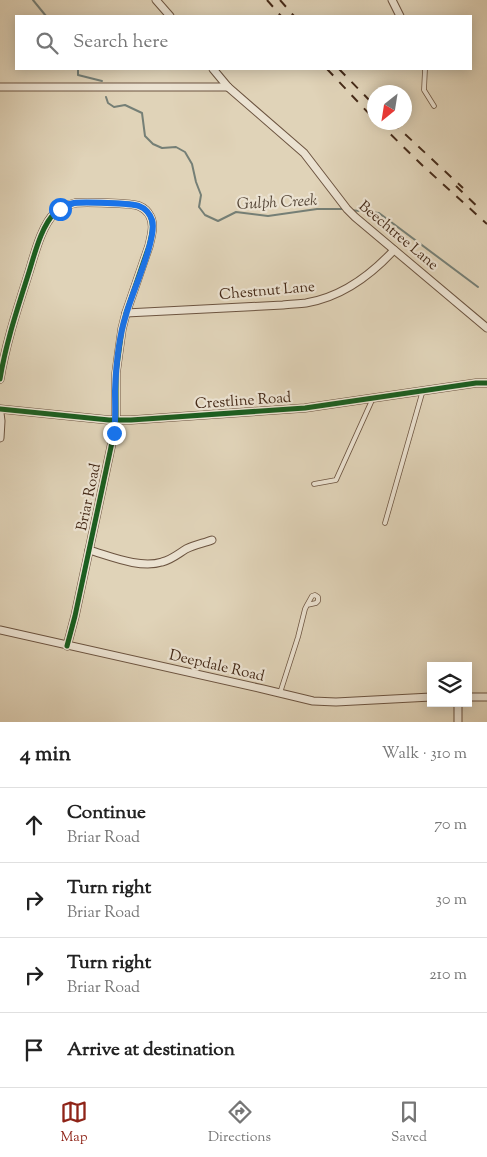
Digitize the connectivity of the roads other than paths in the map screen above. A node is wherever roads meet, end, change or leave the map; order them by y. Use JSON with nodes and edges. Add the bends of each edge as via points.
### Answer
{"nodes":[{"id":1,"x":156,"y":0,"type":"edge"},
{"id":2,"x":392,"y":0,"type":"edge"},
{"id":3,"x":169,"y":15,"type":"edge"},
{"id":4,"x":400,"y":15,"type":"edge"},
{"id":5,"x":214,"y":70,"type":"edge"},
{"id":6,"x":425,"y":70,"type":"edge"},
{"id":7,"x":0,"y":87,"type":"edge"},
{"id":8,"x":228,"y":87,"type":"junction"},
{"id":9,"x":434,"y":106,"type":"dead end"},
{"id":10,"x":394,"y":250,"type":"junction"},
{"id":11,"x":126,"y":313,"type":"junction"},
{"id":12,"x":487,"y":328,"type":"edge"},
{"id":13,"x":0,"y":379,"type":"edge"},
{"id":14,"x":487,"y":383,"type":"edge"},
{"id":15,"x":423,"y":390,"type":"junction"},
{"id":16,"x":373,"y":398,"type":"junction"},
{"id":17,"x":0,"y":409,"type":"edge"},
{"id":18,"x":0,"y":413,"type":"edge"},
{"id":19,"x":116,"y":421,"type":"junction"},
{"id":20,"x":0,"y":438,"type":"edge"},
{"id":21,"x":314,"y":484,"type":"dead end"},
{"id":22,"x":385,"y":523,"type":"dead end"},
{"id":23,"x":212,"y":540,"type":"dead end"},
{"id":24,"x":89,"y":550,"type":"junction"},
{"id":25,"x":307,"y":605,"type":"dead end"},
{"id":26,"x":0,"y":630,"type":"edge"},
{"id":27,"x":67,"y":646,"type":"junction"},
{"id":28,"x":280,"y":693,"type":"junction"},
{"id":29,"x":427,"y":697,"type":"edge"},
{"id":30,"x":472,"y":697,"type":"edge"},
{"id":31,"x":487,"y":697,"type":"edge"},
{"id":32,"x":458,"y":707,"type":"edge"},
{"id":33,"x":458,"y":722,"type":"edge"}],
"edges":[{"from":1,"to":3,"type":"street"},
{"from":2,"to":4,"type":"street"},
{"from":5,"to":8,"type":"street","name":"Beechtree Lane"},
{"from":6,"to":9,"type":"lane","via":[[424,90]]},
{"from":7,"to":8,"type":"street"},
{"from":8,"to":10,"type":"street","name":"Beechtree Lane","via":[[304,153],[347,209]]},
{"from":10,"to":11,"type":"street","name":"Chestnut Lane","via":[[349,288],[306,303]]},
{"from":10,"to":12,"type":"street","name":"Beechtree Lane"},
{"from":11,"to":13,"type":"street","name":"Briar Road","via":[[149,246],[150,216],[135,205],[80,203],[66,206],[55,213],[45,227],[33,258],[12,325]]},
{"from":11,"to":19,"type":"street","name":"Briar Road","via":[[116,374]]},
{"from":14,"to":15,"type":"street","name":"Crestline Road"},
{"from":15,"to":16,"type":"street","name":"Crestline Road"},
{"from":15,"to":22,"type":"lane"},
{"from":16,"to":19,"type":"street","name":"Crestline Road","via":[[305,408]]},
{"from":16,"to":21,"type":"lane","via":[[336,480]]},
{"from":17,"to":19,"type":"street","name":"Crestline Road"},
{"from":18,"to":20,"type":"street"},
{"from":19,"to":24,"type":"street","name":"Briar Road"},
{"from":23,"to":24,"type":"street","via":[[154,564]]},
{"from":24,"to":27,"type":"street","name":"Briar Road"},
{"from":25,"to":28,"type":"lane"},
{"from":26,"to":27,"type":"street","name":"Deepdale Road"},
{"from":27,"to":28,"type":"street","name":"Deepdale Road"},
{"from":28,"to":29,"type":"street","name":"Deepdale Road","via":[[325,703]]},
{"from":30,"to":31,"type":"street"},
{"from":32,"to":33,"type":"street"}]}
